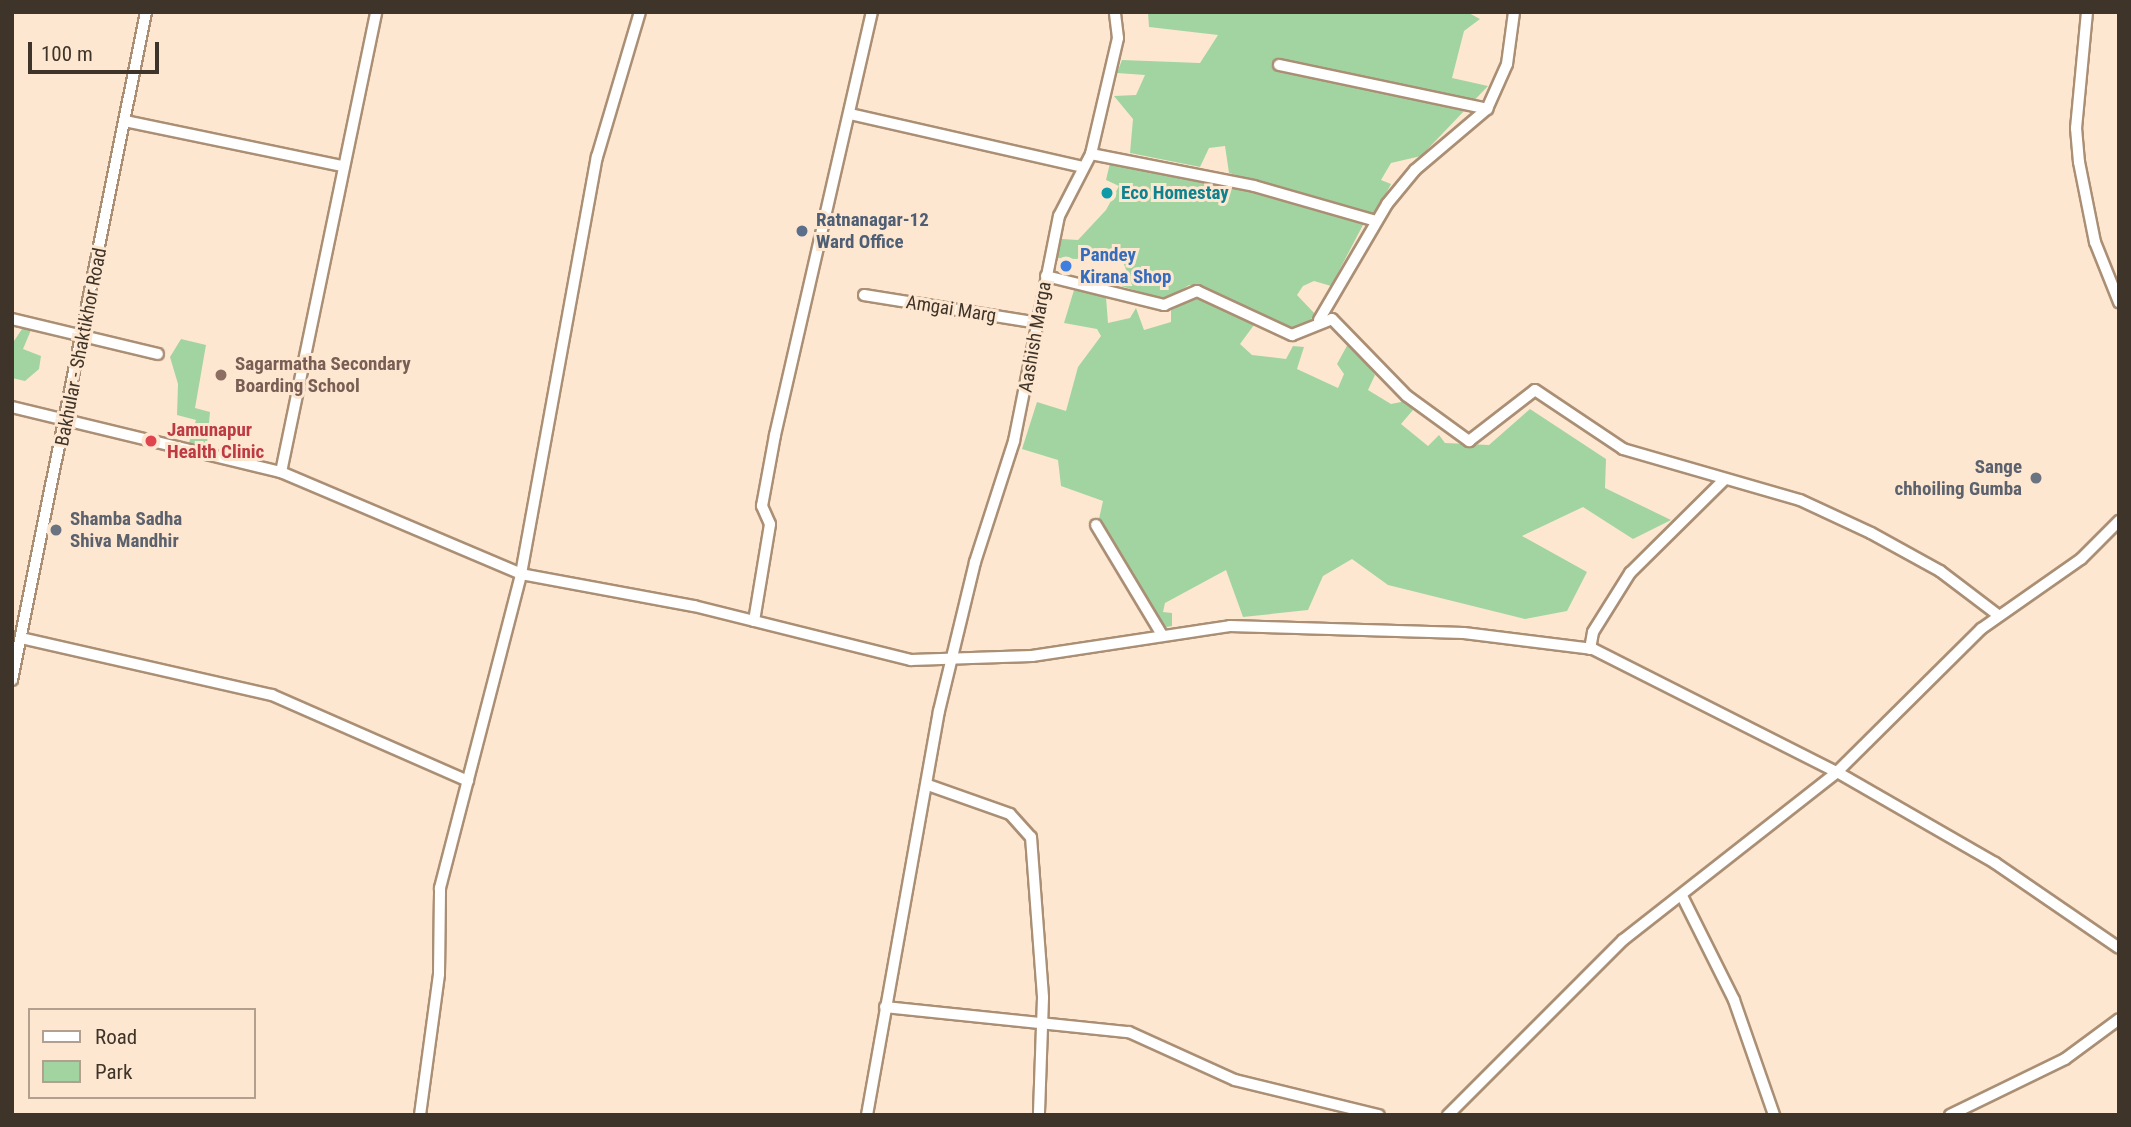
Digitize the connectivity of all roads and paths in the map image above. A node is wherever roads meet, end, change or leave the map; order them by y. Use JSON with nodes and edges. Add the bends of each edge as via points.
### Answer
{"nodes":[{"id":1,"x":146,"y":12,"type":"edge"},
{"id":2,"x":376,"y":12,"type":"edge"},
{"id":3,"x":640,"y":12,"type":"edge"},
{"id":4,"x":873,"y":12,"type":"edge"},
{"id":5,"x":1115,"y":12,"type":"edge"},
{"id":6,"x":1514,"y":12,"type":"edge"},
{"id":7,"x":2087,"y":12,"type":"edge"},
{"id":8,"x":1279,"y":65,"type":"dead end"},
{"id":9,"x":1487,"y":109,"type":"junction"},
{"id":10,"x":850,"y":114,"type":"junction"},
{"id":11,"x":125,"y":121,"type":"junction"},
{"id":12,"x":1091,"y":153,"type":"junction"},
{"id":13,"x":342,"y":166,"type":"junction"},
{"id":14,"x":1083,"y":167,"type":"junction"},
{"id":15,"x":1376,"y":221,"type":"junction"},
{"id":16,"x":1046,"y":276,"type":"junction"},
{"id":17,"x":864,"y":295,"type":"dead end"},
{"id":18,"x":2119,"y":302,"type":"edge"},
{"id":19,"x":12,"y":319,"type":"edge"},
{"id":20,"x":1319,"y":320,"type":"junction"},
{"id":21,"x":1039,"y":323,"type":"junction"},
{"id":22,"x":80,"y":336,"type":"junction"},
{"id":23,"x":159,"y":354,"type":"dead end"},
{"id":24,"x":12,"y":407,"type":"edge"},
{"id":25,"x":69,"y":421,"type":"junction"},
{"id":26,"x":281,"y":472,"type":"junction"},
{"id":27,"x":1724,"y":480,"type":"junction"},
{"id":28,"x":2119,"y":521,"type":"edge"},
{"id":29,"x":1096,"y":525,"type":"dead end"},
{"id":30,"x":521,"y":574,"type":"junction"},
{"id":31,"x":1998,"y":615,"type":"junction"},
{"id":32,"x":754,"y":621,"type":"junction"},
{"id":33,"x":1162,"y":635,"type":"junction"},
{"id":34,"x":21,"y":638,"type":"junction"},
{"id":35,"x":1590,"y":649,"type":"junction"},
{"id":36,"x":953,"y":663,"type":"junction"},
{"id":37,"x":12,"y":681,"type":"edge"},
{"id":38,"x":1837,"y":772,"type":"junction"},
{"id":39,"x":468,"y":781,"type":"junction"},
{"id":40,"x":928,"y":785,"type":"junction"},
{"id":41,"x":1682,"y":896,"type":"junction"},
{"id":42,"x":2119,"y":947,"type":"edge"},
{"id":43,"x":885,"y":1007,"type":"junction"},
{"id":44,"x":2119,"y":1019,"type":"edge"},
{"id":45,"x":1042,"y":1022,"type":"junction"},
{"id":46,"x":420,"y":1115,"type":"edge"},
{"id":47,"x":867,"y":1115,"type":"edge"},
{"id":48,"x":1039,"y":1115,"type":"edge"},
{"id":49,"x":1378,"y":1115,"type":"edge"},
{"id":50,"x":1448,"y":1115,"type":"edge"},
{"id":51,"x":1774,"y":1115,"type":"edge"},
{"id":52,"x":1950,"y":1115,"type":"edge"}],
"edges":[{"from":1,"to":11,"type":"street","name":"Bakhular - Shaktikhor Road"},
{"from":2,"to":13,"type":"street"},
{"from":3,"to":30,"type":"street","via":[[597,157]]},
{"from":4,"to":10,"type":"street"},
{"from":5,"to":12,"type":"street","name":"Aashish Marga","via":[[1118,38]]},
{"from":6,"to":9,"type":"street","via":[[1507,64]]},
{"from":7,"to":18,"type":"street","via":[[2076,128],[2079,162],[2095,242]]},
{"from":8,"to":9,"type":"street"},
{"from":9,"to":15,"type":"street","via":[[1415,170]]},
{"from":10,"to":14,"type":"street"},
{"from":10,"to":32,"type":"street","via":[[775,435],[762,506],[770,524]]},
{"from":11,"to":13,"type":"street"},
{"from":11,"to":22,"type":"street","name":"Bakhular - Shaktikhor Road"},
{"from":12,"to":14,"type":"street","name":"Aashish Marga"},
{"from":12,"to":15,"type":"street","via":[[1254,186]]},
{"from":13,"to":26,"type":"street"},
{"from":14,"to":16,"type":"street","name":"Aashish Marga","via":[[1059,216]]},
{"from":15,"to":20,"type":"street"},
{"from":16,"to":20,"type":"street","via":[[1164,304],[1196,291],[1292,335]]},
{"from":16,"to":21,"type":"street","name":"Aashish Marga"},
{"from":17,"to":21,"type":"street","name":"Amgai Marg"},
{"from":19,"to":22,"type":"street"},
{"from":20,"to":27,"type":"street","via":[[1332,319],[1457,436],[1469,441],[1535,390],[1623,449]]},
{"from":21,"to":36,"type":"street","name":"Aashish Marga","via":[[1014,442],[975,562]]},
{"from":22,"to":23,"type":"street"},
{"from":22,"to":25,"type":"street","name":"Bakhular - Shaktikhor Road"},
{"from":24,"to":25,"type":"street"},
{"from":25,"to":26,"type":"street"},
{"from":25,"to":34,"type":"street","name":"Bakhular - Shaktikhor Road"},
{"from":26,"to":30,"type":"street"},
{"from":27,"to":31,"type":"street","via":[[1800,500],[1871,533],[1940,571]]},
{"from":27,"to":35,"type":"street","via":[[1630,573],[1593,632]]},
{"from":28,"to":31,"type":"street","via":[[2081,559]]},
{"from":29,"to":33,"type":"street"},
{"from":30,"to":32,"type":"street"},
{"from":30,"to":39,"type":"street"},
{"from":31,"to":38,"type":"street"},
{"from":32,"to":36,"type":"street","via":[[911,660]]},
{"from":33,"to":35,"type":"street","via":[[1230,626],[1370,629]]},
{"from":33,"to":36,"type":"street"},
{"from":34,"to":37,"type":"street","name":"Bakhular - Shaktikhor Road"},
{"from":34,"to":39,"type":"street","via":[[272,695]]},
{"from":35,"to":38,"type":"street"},
{"from":36,"to":40,"type":"street","name":"Aashish Marga"},
{"from":38,"to":41,"type":"street"},
{"from":38,"to":42,"type":"street","via":[[1995,863]]},
{"from":39,"to":46,"type":"street","via":[[440,888],[439,974]]},
{"from":40,"to":43,"type":"street","name":"Aashish Marga"},
{"from":40,"to":45,"type":"street","via":[[1010,814],[1031,837]]},
{"from":41,"to":50,"type":"street","via":[[1577,982]]},
{"from":41,"to":51,"type":"street","via":[[1734,1000]]},
{"from":43,"to":45,"type":"street"},
{"from":43,"to":47,"type":"street","name":"Aashish Marga"},
{"from":44,"to":52,"type":"street","via":[[2065,1059]]},
{"from":45,"to":48,"type":"street"},
{"from":45,"to":49,"type":"street","via":[[1129,1032],[1235,1080]]}]}
